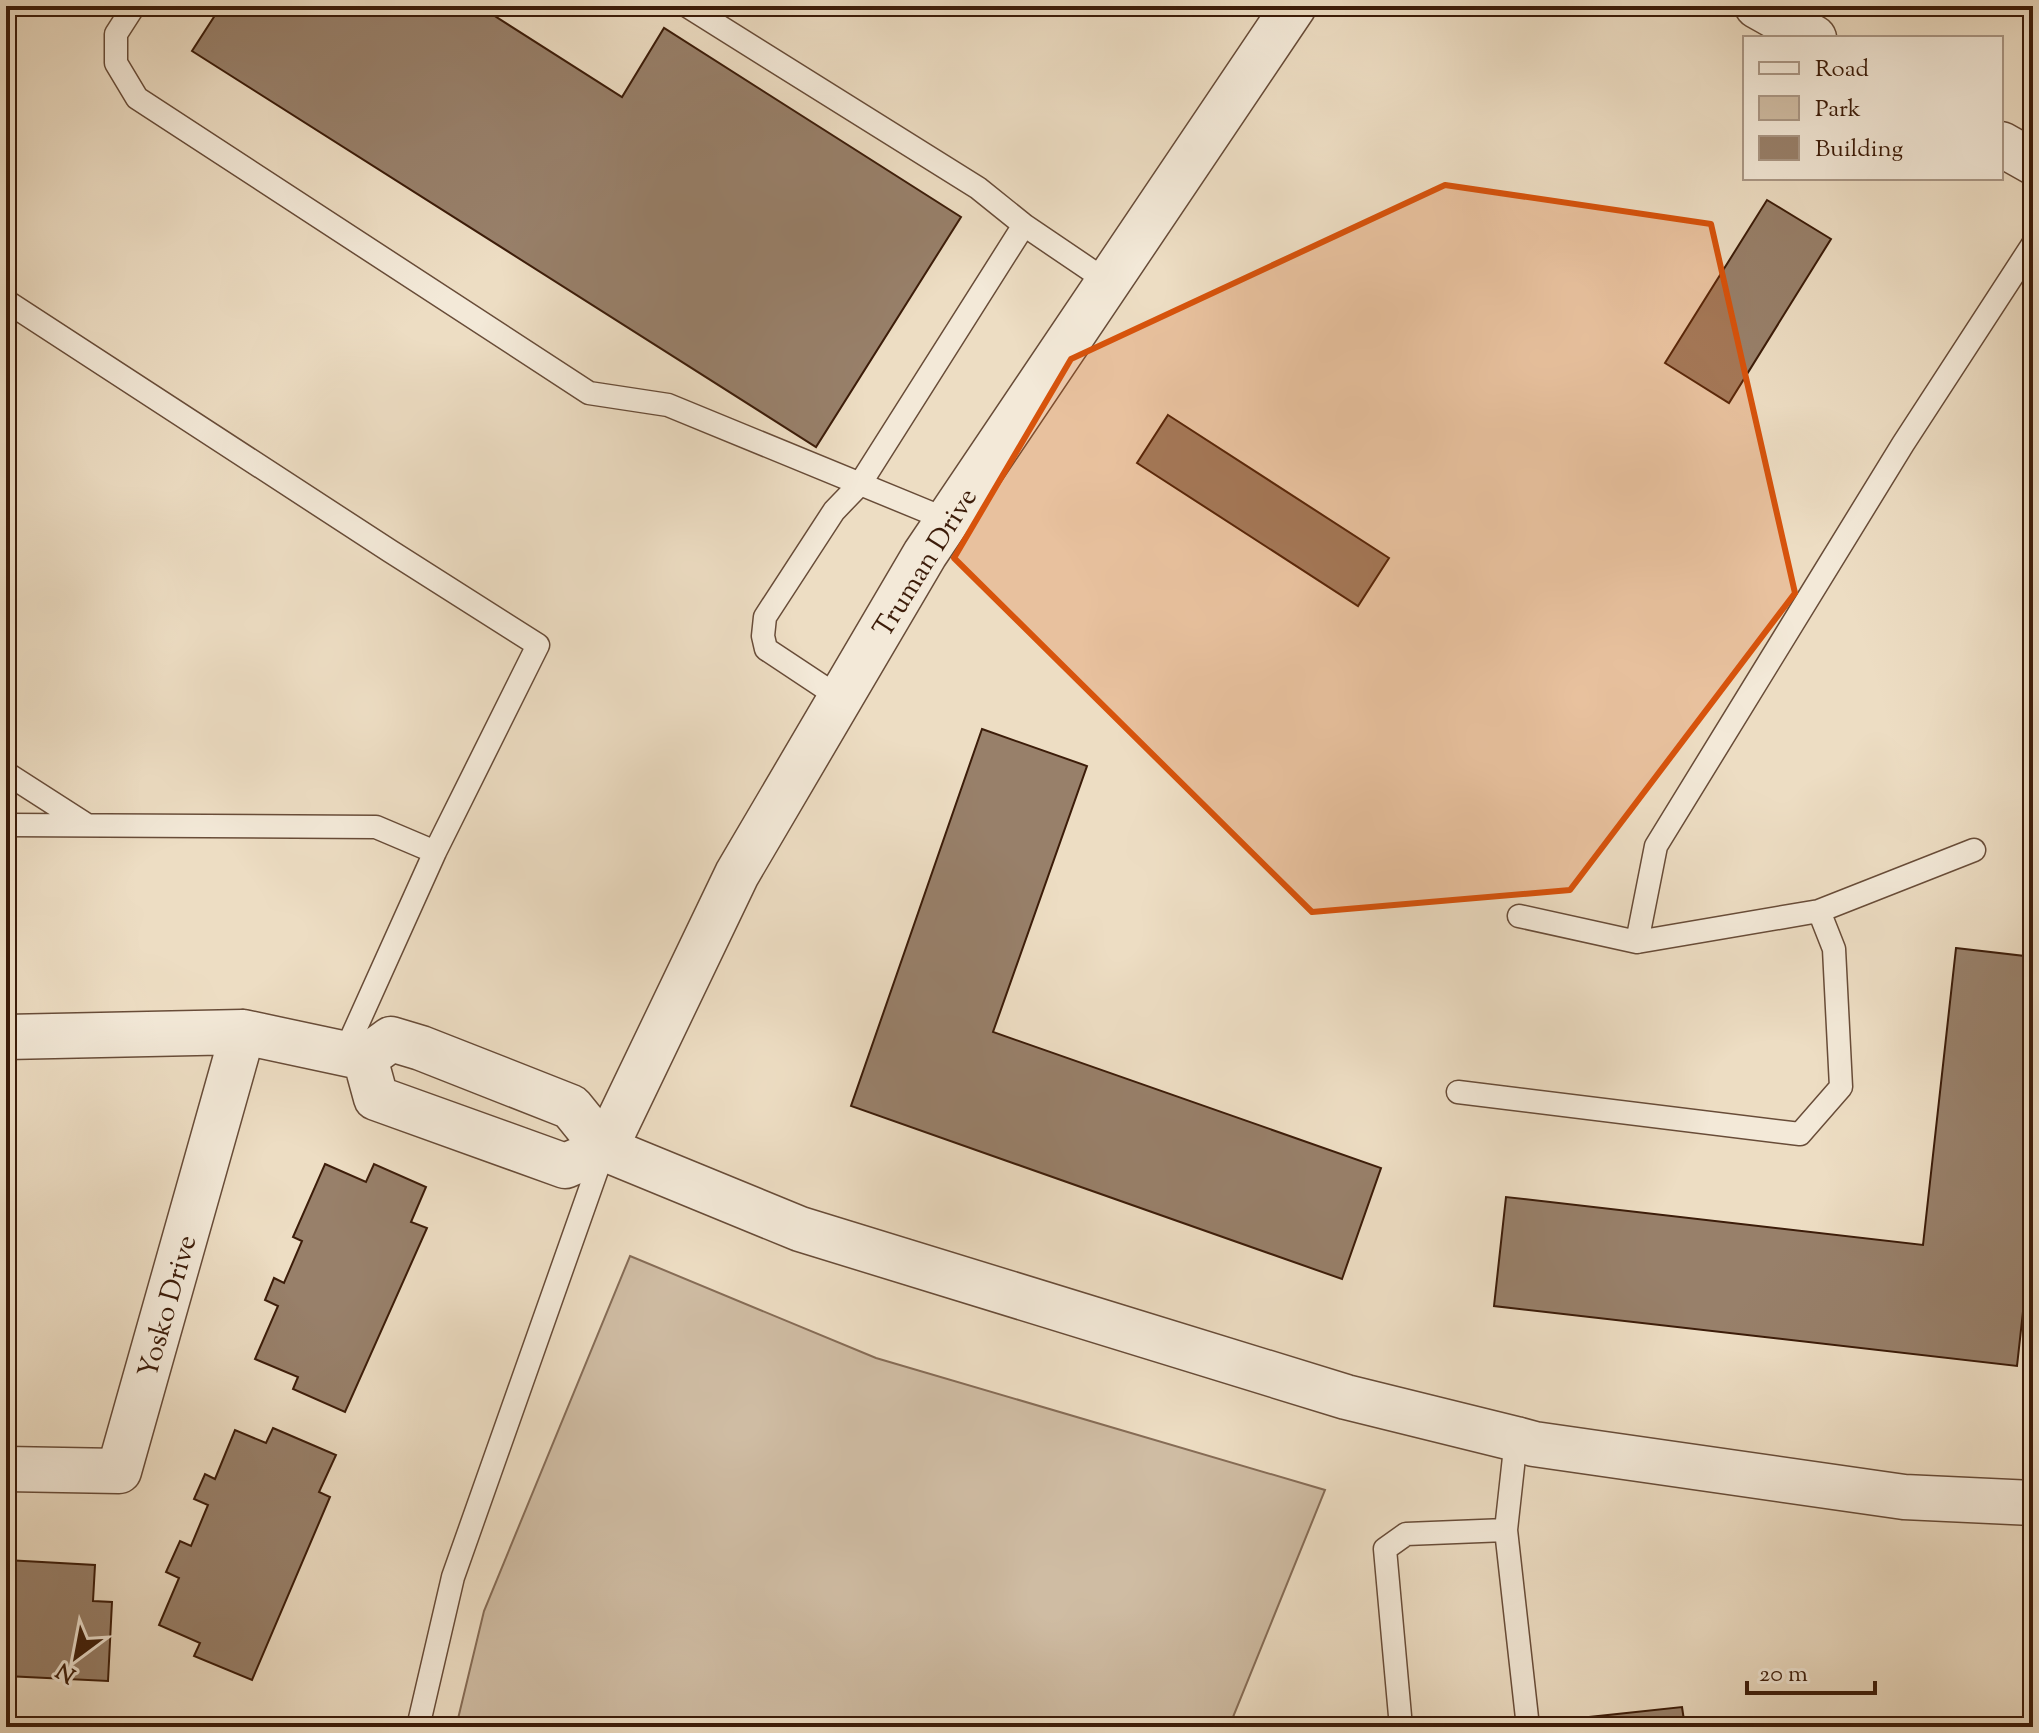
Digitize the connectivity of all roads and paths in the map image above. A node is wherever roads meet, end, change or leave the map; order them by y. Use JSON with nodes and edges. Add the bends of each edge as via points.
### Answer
{"nodes":[{"id":1,"x":134,"y":6,"type":"edge"},
{"id":2,"x":687,"y":6,"type":"edge"},
{"id":3,"x":1294,"y":6,"type":"edge"},
{"id":4,"x":1757,"y":6,"type":"edge"},
{"id":5,"x":1810,"y":36,"type":"edge"},
{"id":6,"x":2003,"y":145,"type":"edge"},
{"id":7,"x":2033,"y":162,"type":"edge"},
{"id":8,"x":1024,"y":225,"type":"junction"},
{"id":9,"x":2033,"y":244,"type":"edge"},
{"id":10,"x":1108,"y":282,"type":"junction"},
{"id":11,"x":6,"y":301,"type":"edge"},
{"id":12,"x":860,"y":484,"type":"junction"},
{"id":13,"x":948,"y":520,"type":"junction"},
{"id":14,"x":840,"y":698,"type":"junction"},
{"id":15,"x":6,"y":773,"type":"edge"},
{"id":16,"x":6,"y":825,"type":"edge"},
{"id":17,"x":88,"y":825,"type":"junction"},
{"id":18,"x":1974,"y":850,"type":"dead end"},
{"id":19,"x":435,"y":852,"type":"junction"},
{"id":20,"x":1819,"y":911,"type":"junction"},
{"id":21,"x":1519,"y":916,"type":"dead end"},
{"id":22,"x":1637,"y":942,"type":"junction"},
{"id":23,"x":243,"y":1032,"type":"junction"},
{"id":24,"x":6,"y":1037,"type":"edge"},
{"id":25,"x":354,"y":1056,"type":"junction"},
{"id":26,"x":1458,"y":1092,"type":"dead end"},
{"id":27,"x":605,"y":1149,"type":"junction"},
{"id":28,"x":1516,"y":1439,"type":"junction"},
{"id":29,"x":6,"y":1469,"type":"edge"},
{"id":30,"x":2033,"y":1503,"type":"edge"},
{"id":31,"x":1506,"y":1530,"type":"junction"},
{"id":32,"x":418,"y":1727,"type":"edge"},
{"id":33,"x":1401,"y":1727,"type":"edge"},
{"id":34,"x":1528,"y":1727,"type":"edge"}],
"edges":[{"from":1,"to":12,"type":"lane","via":[[116,34],[116,63],[137,98],[150,107],[589,393],[668,405]]},
{"from":2,"to":8,"type":"lane","via":[[978,188]]},
{"from":3,"to":10,"type":"street","name":"Truman Drive"},
{"from":4,"to":5,"type":"street"},
{"from":6,"to":7,"type":"street"},
{"from":8,"to":10,"type":"lane"},
{"from":8,"to":12,"type":"lane"},
{"from":9,"to":22,"type":"lane","via":[[1903,444],[1656,846]]},
{"from":10,"to":13,"type":"street","name":"Truman Drive"},
{"from":11,"to":19,"type":"lane","via":[[538,645]]},
{"from":12,"to":13,"type":"lane"},
{"from":12,"to":14,"type":"lane","via":[[834,511],[765,617],[763,636],[766,649]]},
{"from":13,"to":14,"type":"street","name":"Truman Drive"},
{"from":14,"to":27,"type":"street","name":"Truman Drive","via":[[737,874]]},
{"from":15,"to":17,"type":"lane"},
{"from":16,"to":17,"type":"lane"},
{"from":17,"to":19,"type":"lane","via":[[376,827]]},
{"from":18,"to":20,"type":"lane"},
{"from":19,"to":25,"type":"lane"},
{"from":20,"to":22,"type":"lane"},
{"from":20,"to":26,"type":"lane","via":[[1834,949],[1841,1087],[1800,1134]]},
{"from":21,"to":22,"type":"lane"},
{"from":23,"to":24,"type":"street"},
{"from":23,"to":25,"type":"street"},
{"from":23,"to":29,"type":"street","name":"Yosko Drive","via":[[119,1471]]},
{"from":25,"to":27,"type":"street","via":[[391,1039],[421,1048],[571,1107]]},
{"from":25,"to":27,"type":"street","via":[[376,1098],[565,1166]]},
{"from":27,"to":28,"type":"street","via":[[800,1229],[1346,1397]]},
{"from":27,"to":32,"type":"lane","via":[[453,1577]]},
{"from":28,"to":30,"type":"street","via":[[1904,1497]]},
{"from":28,"to":31,"type":"lane"},
{"from":31,"to":33,"type":"lane","via":[[1406,1534],[1385,1549]]},
{"from":31,"to":34,"type":"lane"}]}
